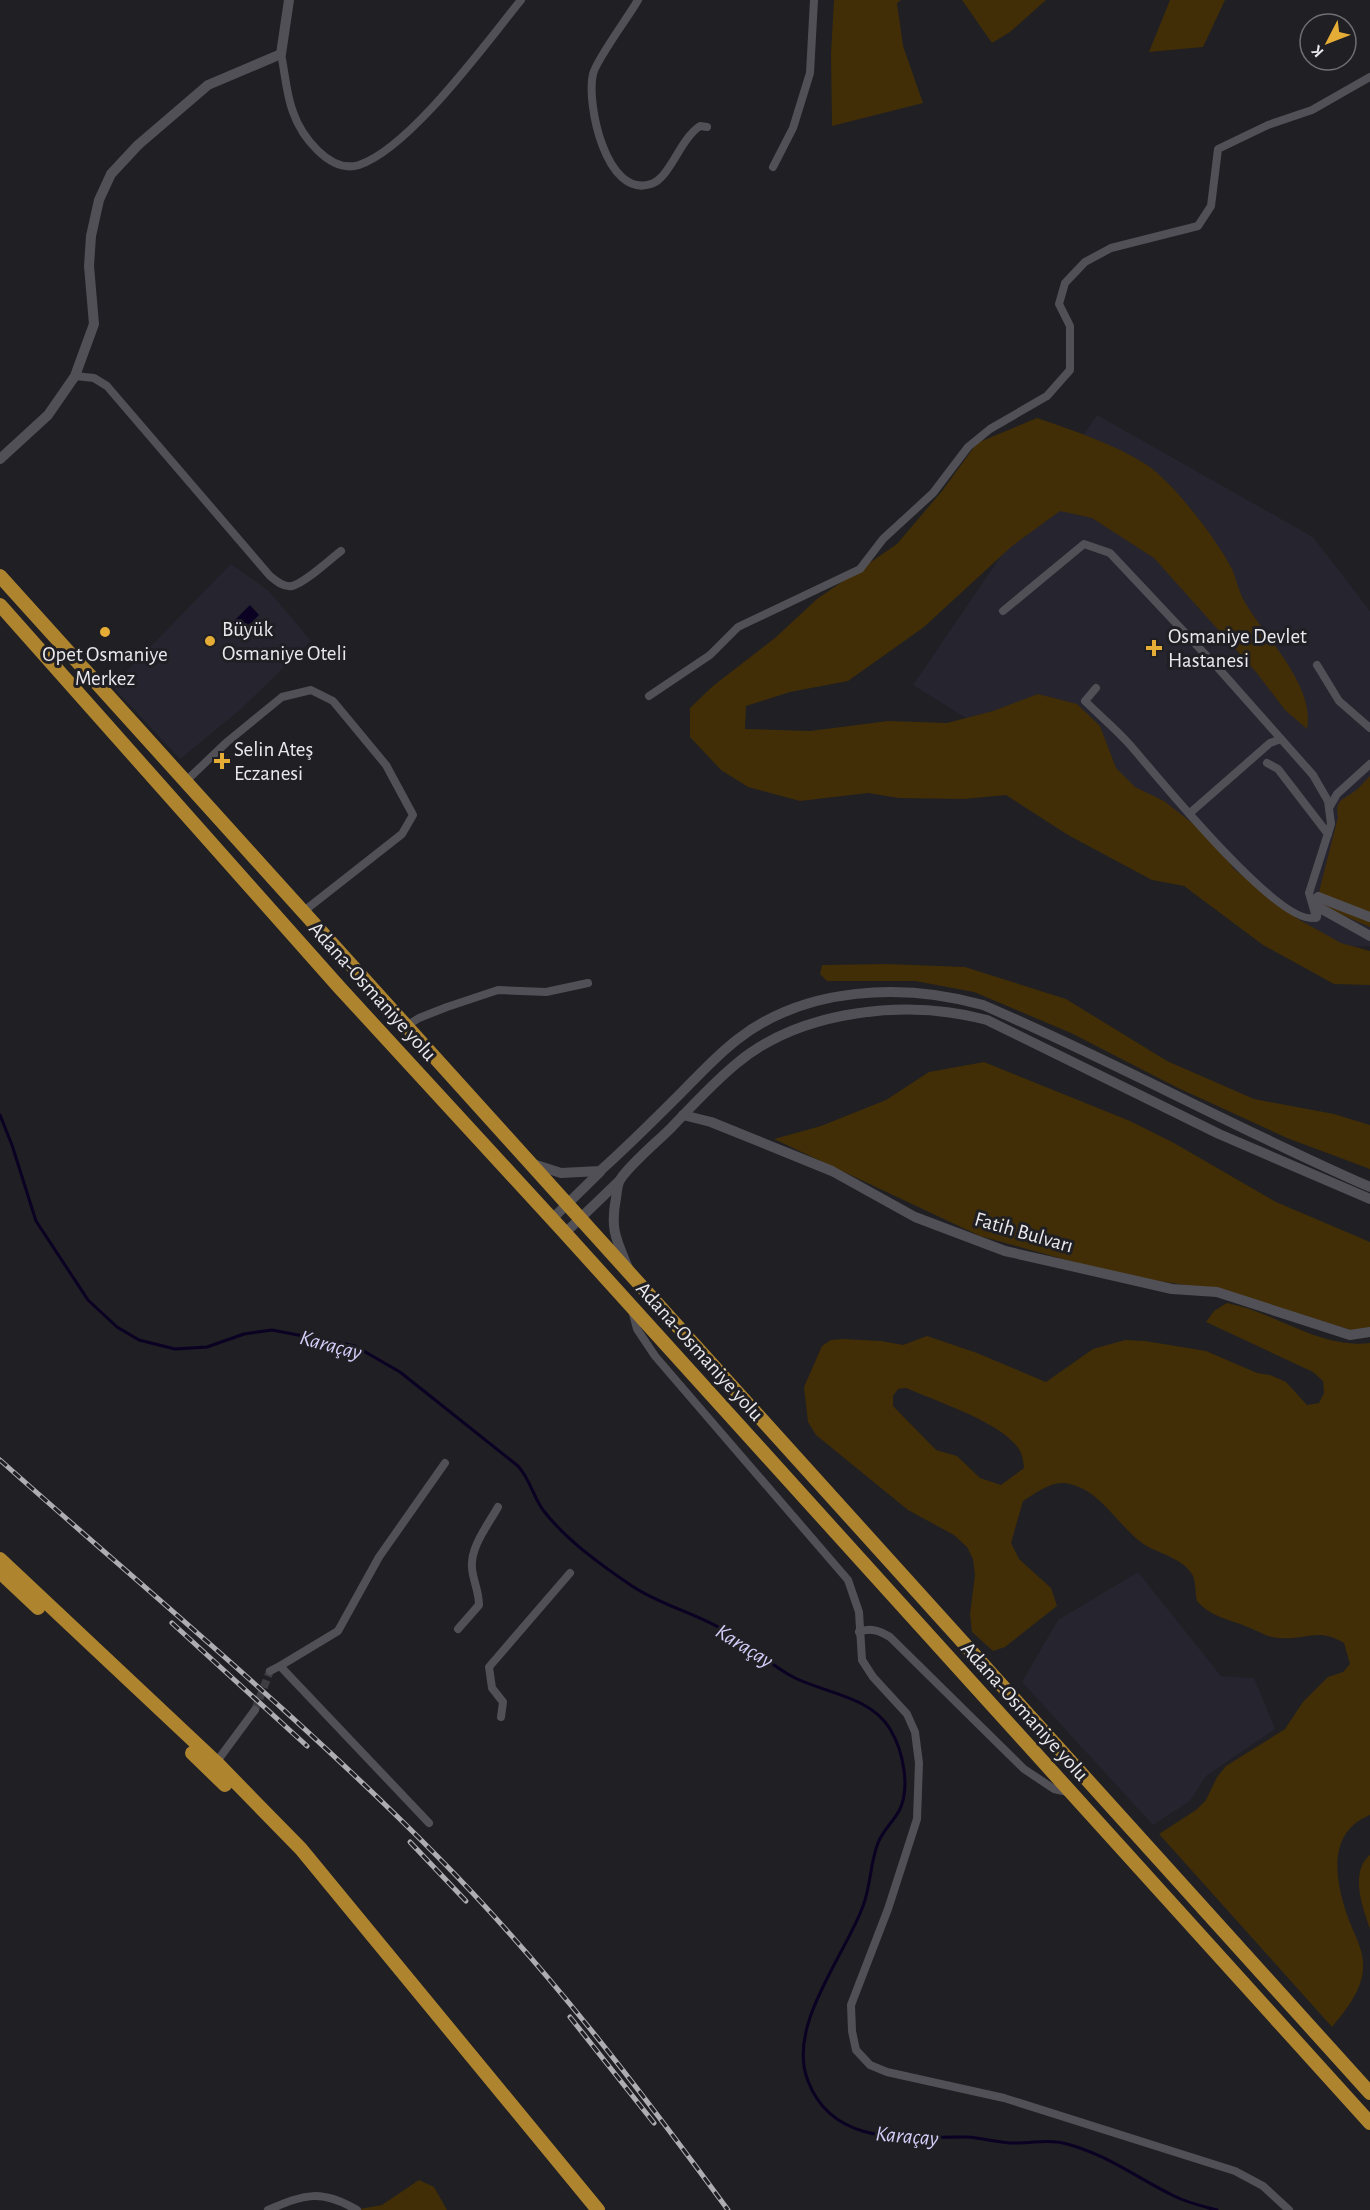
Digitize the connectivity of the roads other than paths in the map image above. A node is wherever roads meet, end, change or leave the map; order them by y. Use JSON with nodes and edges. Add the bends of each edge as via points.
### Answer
{"nodes":[{"id":1,"x":289,"y":0,"type":"edge"},
{"id":2,"x":521,"y":0,"type":"edge"},
{"id":3,"x":638,"y":0,"type":"edge"},
{"id":4,"x":814,"y":0,"type":"edge"},
{"id":5,"x":281,"y":54,"type":"junction"},
{"id":6,"x":1370,"y":77,"type":"edge"},
{"id":7,"x":707,"y":127,"type":"dead end"},
{"id":8,"x":773,"y":167,"type":"dead end"},
{"id":9,"x":75,"y":376,"type":"junction"},
{"id":10,"x":0,"y":459,"type":"edge"},
{"id":11,"x":341,"y":551,"type":"dead end"},
{"id":12,"x":0,"y":576,"type":"edge"},
{"id":13,"x":0,"y":605,"type":"edge"},
{"id":14,"x":1003,"y":611,"type":"dead end"},
{"id":15,"x":1317,"y":665,"type":"dead end"},
{"id":16,"x":1096,"y":688,"type":"dead end"},
{"id":17,"x":649,"y":696,"type":"dead end"},
{"id":18,"x":1370,"y":728,"type":"edge"},
{"id":19,"x":1281,"y":739,"type":"junction"},
{"id":20,"x":1268,"y":763,"type":"dead end"},
{"id":21,"x":1370,"y":765,"type":"edge"},
{"id":22,"x":186,"y":781,"type":"junction"},
{"id":23,"x":1329,"y":808,"type":"junction"},
{"id":24,"x":1190,"y":813,"type":"junction"},
{"id":25,"x":1328,"y":834,"type":"junction"},
{"id":26,"x":304,"y":911,"type":"junction"},
{"id":27,"x":1316,"y":917,"type":"junction"},
{"id":28,"x":1370,"y":917,"type":"edge"},
{"id":29,"x":1370,"y":936,"type":"edge"},
{"id":30,"x":588,"y":983,"type":"dead end"},
{"id":31,"x":408,"y":1025,"type":"junction"},
{"id":32,"x":683,"y":1115,"type":"junction"},
{"id":33,"x":533,"y":1164,"type":"junction"},
{"id":34,"x":600,"y":1171,"type":"junction"},
{"id":35,"x":619,"y":1181,"type":"junction"},
{"id":36,"x":1370,"y":1187,"type":"edge"},
{"id":37,"x":1370,"y":1199,"type":"edge"},
{"id":38,"x":568,"y":1203,"type":"junction"},
{"id":39,"x":582,"y":1218,"type":"junction"},
{"id":40,"x":552,"y":1219,"type":"junction"},
{"id":41,"x":566,"y":1233,"type":"junction"},
{"id":42,"x":631,"y":1276,"type":"junction"},
{"id":43,"x":630,"y":1305,"type":"junction"},
{"id":44,"x":1370,"y":1332,"type":"edge"},
{"id":45,"x":445,"y":1463,"type":"dead end"},
{"id":46,"x":498,"y":1507,"type":"dead end"},
{"id":47,"x":0,"y":1559,"type":"edge"},
{"id":48,"x":0,"y":1572,"type":"edge"},
{"id":49,"x":570,"y":1573,"type":"dead end"},
{"id":50,"x":458,"y":1629,"type":"dead end"},
{"id":51,"x":859,"y":1632,"type":"junction"},
{"id":52,"x":280,"y":1666,"type":"junction"},
{"id":53,"x":270,"y":1671,"type":"tunnel mouth"},
{"id":54,"x":255,"y":1710,"type":"tunnel mouth"},
{"id":55,"x":501,"y":1717,"type":"dead end"},
{"id":56,"x":213,"y":1766,"type":"junction"},
{"id":57,"x":1070,"y":1792,"type":"junction"},
{"id":58,"x":429,"y":1824,"type":"dead end"},
{"id":59,"x":1370,"y":2093,"type":"edge"},
{"id":60,"x":1370,"y":2123,"type":"edge"},
{"id":61,"x":268,"y":2210,"type":"edge"},
{"id":62,"x":357,"y":2210,"type":"edge"},
{"id":63,"x":587,"y":2210,"type":"edge"},
{"id":64,"x":598,"y":2210,"type":"edge"},
{"id":65,"x":1289,"y":2210,"type":"edge"}],
"edges":[{"from":1,"to":5,"type":"street"},
{"from":2,"to":5,"type":"street","via":[[419,121],[388,148],[357,166],[343,165],[318,152],[305,135],[293,112]]},
{"from":3,"to":7,"type":"street","via":[[593,73],[597,128],[605,154],[625,180],[648,185],[658,181],[691,132],[700,126]]},
{"from":4,"to":8,"type":"street","via":[[810,73],[793,128]]},
{"from":5,"to":9,"type":"street","via":[[208,85],[138,145],[111,174],[99,200],[91,236],[89,266],[94,324]]},
{"from":6,"to":17,"type":"street","via":[[1312,110],[1268,125],[1218,149],[1211,206],[1198,226],[1111,248],[1085,262],[1065,283],[1059,304],[1070,326],[1070,370],[1047,396],[990,429],[968,447],[933,493],[883,539],[860,569],[738,627],[710,655]]},
{"from":9,"to":10,"type":"street","via":[[48,415]]},
{"from":9,"to":11,"type":"street","via":[[94,378],[107,386],[281,584],[290,587],[299,583]]},
{"from":12,"to":22,"type":"highway","name":"Adana-Osmaniye yolu"},
{"from":13,"to":40,"type":"highway","name":"Adana-Osmaniye yolu","via":[[339,987]]},
{"from":14,"to":19,"type":"street","via":[[1084,544],[1110,553]]},
{"from":15,"to":18,"type":"street","via":[[1339,701]]},
{"from":16,"to":24,"type":"street","via":[[1085,701],[1130,744]]},
{"from":19,"to":23,"type":"street","via":[[1313,775]]},
{"from":19,"to":24,"type":"street","via":[[1270,743]]},
{"from":20,"to":25,"type":"street","via":[[1285,777]]},
{"from":21,"to":23,"type":"street","via":[[1337,794]]},
{"from":22,"to":26,"type":"highway","name":"Adana-Osmaniye yolu"},
{"from":22,"to":26,"type":"street","via":[[226,742],[282,697],[311,690],[333,701],[386,765],[413,815],[402,834]]},
{"from":23,"to":25,"type":"street"},
{"from":24,"to":27,"type":"street","via":[[1263,892],[1297,916],[1310,920]]},
{"from":25,"to":27,"type":"street","via":[[1309,893]]},
{"from":26,"to":31,"type":"highway","name":"Adana-Osmaniye yolu"},
{"from":27,"to":28,"type":"street","via":[[1318,897]]},
{"from":27,"to":29,"type":"street","via":[[1318,907]]},
{"from":30,"to":31,"type":"street","via":[[546,992],[498,990],[447,1006]]},
{"from":31,"to":33,"type":"highway","name":"Adana-Osmaniye yolu"},
{"from":32,"to":35,"type":"street"},
{"from":32,"to":37,"type":"street","via":[[737,1063],[782,1036],[875,1009],[959,1012],[987,1020],[1219,1134]]},
{"from":32,"to":44,"type":"street","name":"Fatih Bulvarı","via":[[711,1122],[832,1171],[915,1217],[1005,1251],[1161,1287],[1217,1292],[1350,1335]]},
{"from":33,"to":34,"type":"street","via":[[561,1173]]},
{"from":33,"to":38,"type":"highway","name":"Adana-Osmaniye yolu"},
{"from":34,"to":36,"type":"street","via":[[738,1039],[758,1026],[800,1007],[878,992],[941,996],[983,1005]]},
{"from":34,"to":38,"type":"street"},
{"from":35,"to":39,"type":"street"},
{"from":35,"to":42,"type":"street","via":[[612,1216],[615,1236]]},
{"from":38,"to":39,"type":"highway","name":"Adana-Osmaniye yolu"},
{"from":38,"to":40,"type":"street"},
{"from":39,"to":41,"type":"street"},
{"from":39,"to":42,"type":"highway","name":"Adana-Osmaniye yolu"},
{"from":40,"to":41,"type":"highway","name":"Adana-Osmaniye yolu"},
{"from":41,"to":43,"type":"highway","name":"Adana-Osmaniye yolu"},
{"from":42,"to":59,"type":"highway","name":"Adana-Osmaniye yolu"},
{"from":43,"to":51,"type":"street","via":[[637,1329],[655,1356],[848,1580],[859,1612]]},
{"from":43,"to":57,"type":"highway","name":"Adana-Osmaniye yolu"},
{"from":45,"to":52,"type":"street","via":[[379,1557],[338,1631]]},
{"from":46,"to":50,"type":"street","via":[[476,1545],[472,1567],[479,1605]]},
{"from":47,"to":56,"type":"highway"},
{"from":48,"to":56,"type":"highway"},
{"from":49,"to":55,"type":"street","via":[[489,1667],[492,1688],[503,1702]]},
{"from":51,"to":57,"type":"street","via":[[879,1631],[890,1637],[1024,1768],[1054,1789]]},
{"from":51,"to":65,"type":"street","via":[[862,1660],[907,1714],[915,1732],[919,1763],[918,1819],[851,2005],[856,2050],[870,2065],[887,2072],[1004,2098],[1235,2171],[1263,2186]]},
{"from":52,"to":53,"type":"street"},
{"from":52,"to":58,"type":"street"},
{"from":54,"to":56,"type":"street"},
{"from":56,"to":63,"type":"highway","via":[[294,1851]]},
{"from":56,"to":64,"type":"highway","via":[[301,1849]]},
{"from":57,"to":60,"type":"highway","name":"Adana-Osmaniye yolu"},
{"from":61,"to":62,"type":"street","via":[[311,2195],[327,2196]]}]}
